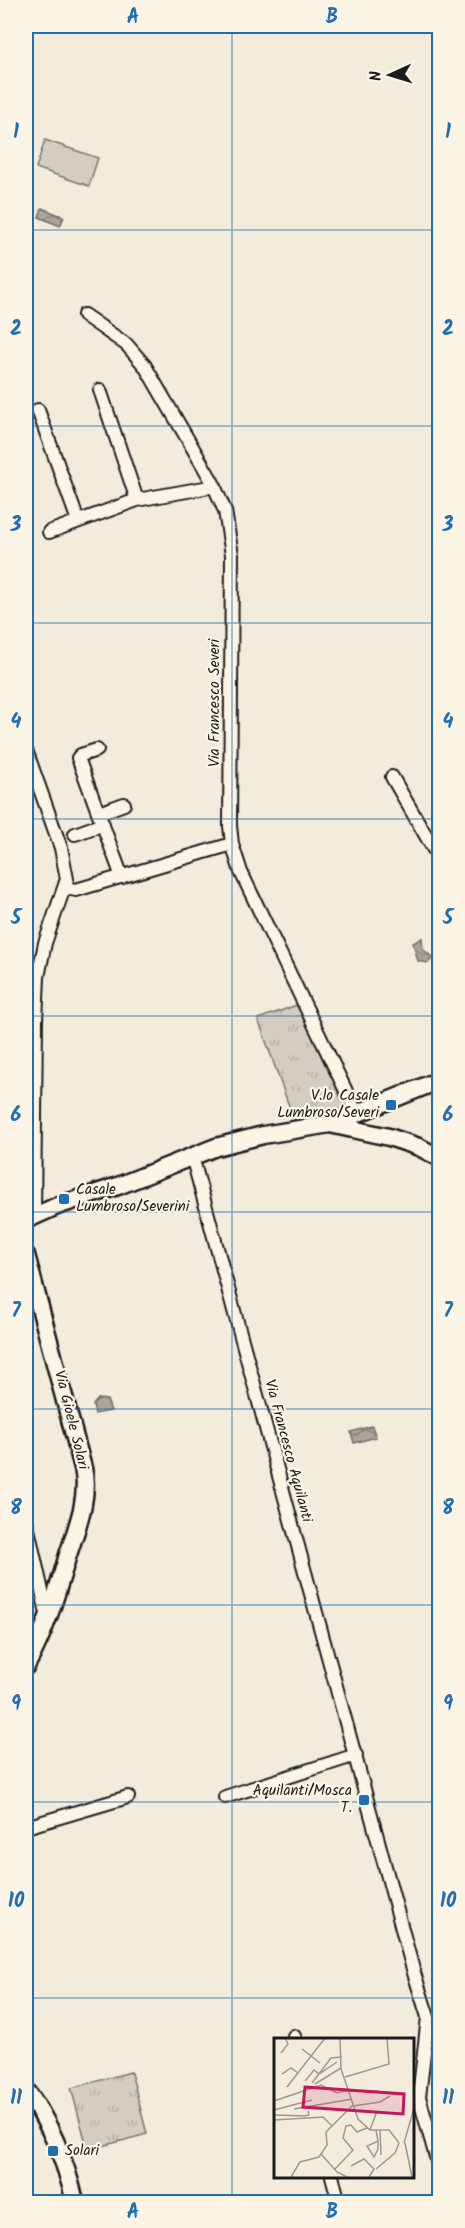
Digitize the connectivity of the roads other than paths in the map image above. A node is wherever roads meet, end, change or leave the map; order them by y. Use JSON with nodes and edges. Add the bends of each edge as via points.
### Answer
{"nodes":[{"id":1,"x":84,"y":315,"type":"dead end"},
{"id":2,"x":100,"y":390,"type":"dead end"},
{"id":3,"x":38,"y":410,"type":"dead end"},
{"id":4,"x":215,"y":486,"type":"junction"},
{"id":5,"x":137,"y":500,"type":"junction"},
{"id":6,"x":78,"y":521,"type":"junction"},
{"id":7,"x":49,"y":532,"type":"dead end"},
{"id":8,"x":26,"y":750,"type":"edge"},
{"id":9,"x":97,"y":750,"type":"dead end"},
{"id":10,"x":392,"y":777,"type":"dead end"},
{"id":11,"x":124,"y":804,"type":"dead end"},
{"id":12,"x":101,"y":818,"type":"junction"},
{"id":13,"x":75,"y":834,"type":"dead end"},
{"id":14,"x":232,"y":844,"type":"junction"},
{"id":15,"x":440,"y":860,"type":"edge"},
{"id":16,"x":122,"y":877,"type":"junction"},
{"id":17,"x":65,"y":888,"type":"junction"},
{"id":18,"x":440,"y":1080,"type":"edge"},
{"id":19,"x":357,"y":1114,"type":"junction"},
{"id":20,"x":330,"y":1124,"type":"junction"},
{"id":21,"x":192,"y":1156,"type":"junction"},
{"id":22,"x":440,"y":1158,"type":"edge"},
{"id":23,"x":30,"y":1218,"type":"edge"},
{"id":24,"x":26,"y":1255,"type":"edge"},
{"id":25,"x":26,"y":1520,"type":"edge"},
{"id":26,"x":49,"y":1620,"type":"junction"},
{"id":27,"x":26,"y":1666,"type":"edge"},
{"id":28,"x":356,"y":1755,"type":"junction"},
{"id":29,"x":128,"y":1797,"type":"dead end"},
{"id":30,"x":225,"y":1797,"type":"dead end"},
{"id":31,"x":26,"y":1827,"type":"edge"},
{"id":32,"x":434,"y":2016,"type":"edge"},
{"id":33,"x":26,"y":2090,"type":"edge"},
{"id":34,"x":416,"y":2098,"type":"edge"},
{"id":35,"x":440,"y":2171,"type":"edge"},
{"id":36,"x":333,"y":2177,"type":"edge"},
{"id":37,"x":75,"y":2202,"type":"edge"},
{"id":38,"x":339,"y":2202,"type":"edge"}],
"edges":[{"from":1,"to":4,"type":"street","name":"Via Francesco Severi","via":[[127,345],[142,362]]},
{"from":2,"to":5,"type":"street"},
{"from":3,"to":6,"type":"street"},
{"from":4,"to":5,"type":"street"},
{"from":4,"to":14,"type":"street","name":"Via Francesco Severi","via":[[227,518],[232,555]]},
{"from":5,"to":6,"type":"street"},
{"from":6,"to":7,"type":"street"},
{"from":8,"to":17,"type":"street","via":[[64,860]]},
{"from":9,"to":12,"type":"street","via":[[78,758]]},
{"from":10,"to":15,"type":"street"},
{"from":11,"to":12,"type":"street"},
{"from":12,"to":13,"type":"street"},
{"from":12,"to":16,"type":"street"},
{"from":14,"to":16,"type":"street"},
{"from":14,"to":19,"type":"street","name":"Via Francesco Severi","via":[[241,872]]},
{"from":16,"to":17,"type":"street","via":[[76,890]]},
{"from":17,"to":23,"type":"street","via":[[43,951],[37,987]]},
{"from":18,"to":19,"type":"street"},
{"from":19,"to":20,"type":"street"},
{"from":20,"to":21,"type":"street","via":[[240,1140]]},
{"from":20,"to":22,"type":"street","via":[[397,1140]]},
{"from":21,"to":23,"type":"street"},
{"from":21,"to":28,"type":"street","name":"Via Francesco Aquilanti"},
{"from":24,"to":26,"type":"street","name":"Via Gioele Solari","via":[[85,1482],[81,1513]]},
{"from":25,"to":26,"type":"street"},
{"from":26,"to":27,"type":"street","name":"Via Gioele Solari"},
{"from":28,"to":30,"type":"street"},
{"from":28,"to":32,"type":"street","name":"Via Francesco Aquilanti","via":[[414,1973]]},
{"from":29,"to":31,"type":"street"},
{"from":32,"to":34,"type":"street","name":"Via Francesco Aquilanti"},
{"from":33,"to":37,"type":"street","via":[[59,2150]]},
{"from":34,"to":35,"type":"street","name":"Via Francesco Aquilanti"},
{"from":36,"to":38,"type":"street"}]}
